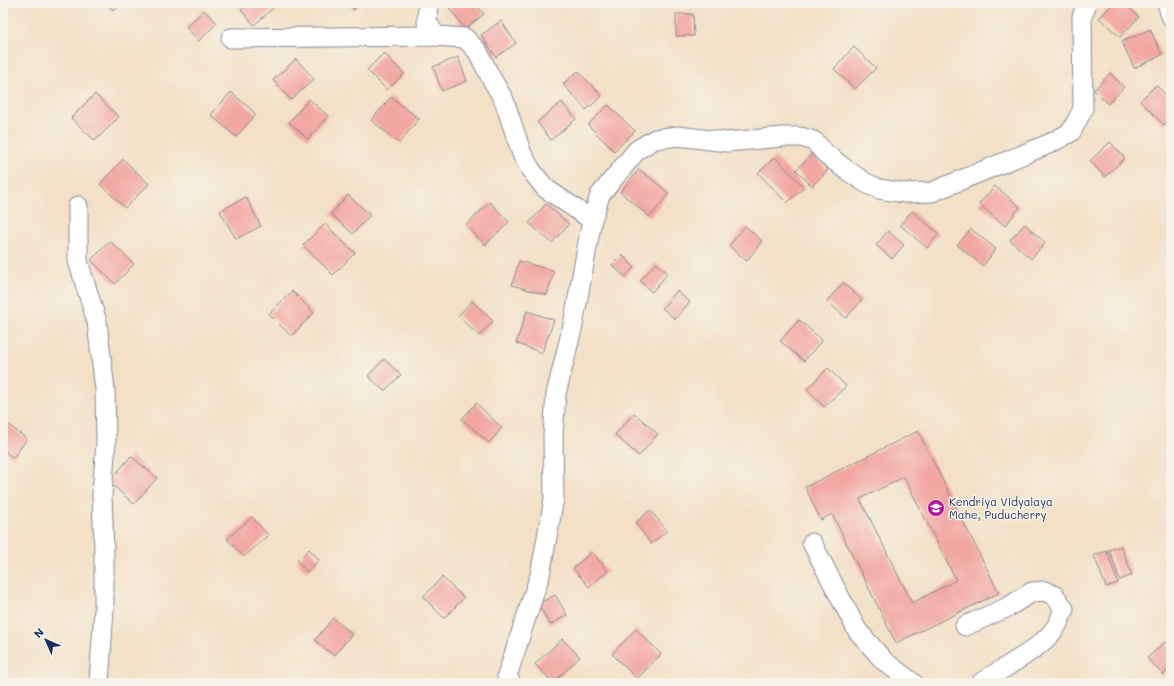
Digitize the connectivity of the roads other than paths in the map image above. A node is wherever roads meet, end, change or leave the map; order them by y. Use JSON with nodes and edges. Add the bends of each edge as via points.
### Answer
{"nodes":[{"id":1,"x":428,"y":3,"type":"edge"},
{"id":2,"x":1086,"y":3,"type":"edge"},
{"id":3,"x":1167,"y":3,"type":"edge"},
{"id":4,"x":1171,"y":16,"type":"edge"},
{"id":5,"x":436,"y":36,"type":"junction"},
{"id":6,"x":231,"y":38,"type":"dead end"},
{"id":7,"x":78,"y":206,"type":"dead end"},
{"id":8,"x":592,"y":220,"type":"junction"},
{"id":9,"x":812,"y":544,"type":"dead end"},
{"id":10,"x":965,"y":626,"type":"dead end"},
{"id":11,"x":99,"y":683,"type":"edge"},
{"id":12,"x":511,"y":683,"type":"edge"},
{"id":13,"x":913,"y":683,"type":"edge"},
{"id":14,"x":981,"y":683,"type":"edge"}],
"edges":[{"from":1,"to":5,"type":"street","via":[[427,22]]},
{"from":2,"to":8,"type":"street","via":[[1082,17],[1083,109],[1071,132],[1051,142],[932,192],[905,193],[879,189],[866,183],[825,153],[814,141],[801,137],[727,142],[678,136],[655,139],[637,150],[608,184],[600,195]]},
{"from":3,"to":4,"type":"street"},
{"from":5,"to":6,"type":"street"},
{"from":5,"to":8,"type":"street","via":[[466,38],[472,44],[504,100],[522,154],[531,170],[546,188]]},
{"from":7,"to":11,"type":"street","via":[[78,261],[97,322],[105,390],[106,442],[102,495],[104,609]]},
{"from":8,"to":12,"type":"street","via":[[556,394],[553,436],[554,498],[540,575],[507,676]]},
{"from":9,"to":13,"type":"street","via":[[858,630],[884,661]]},
{"from":10,"to":14,"type":"street","via":[[1008,607],[1032,592],[1045,591],[1055,596],[1064,609],[1056,626],[1046,638],[1020,659]]}]}
